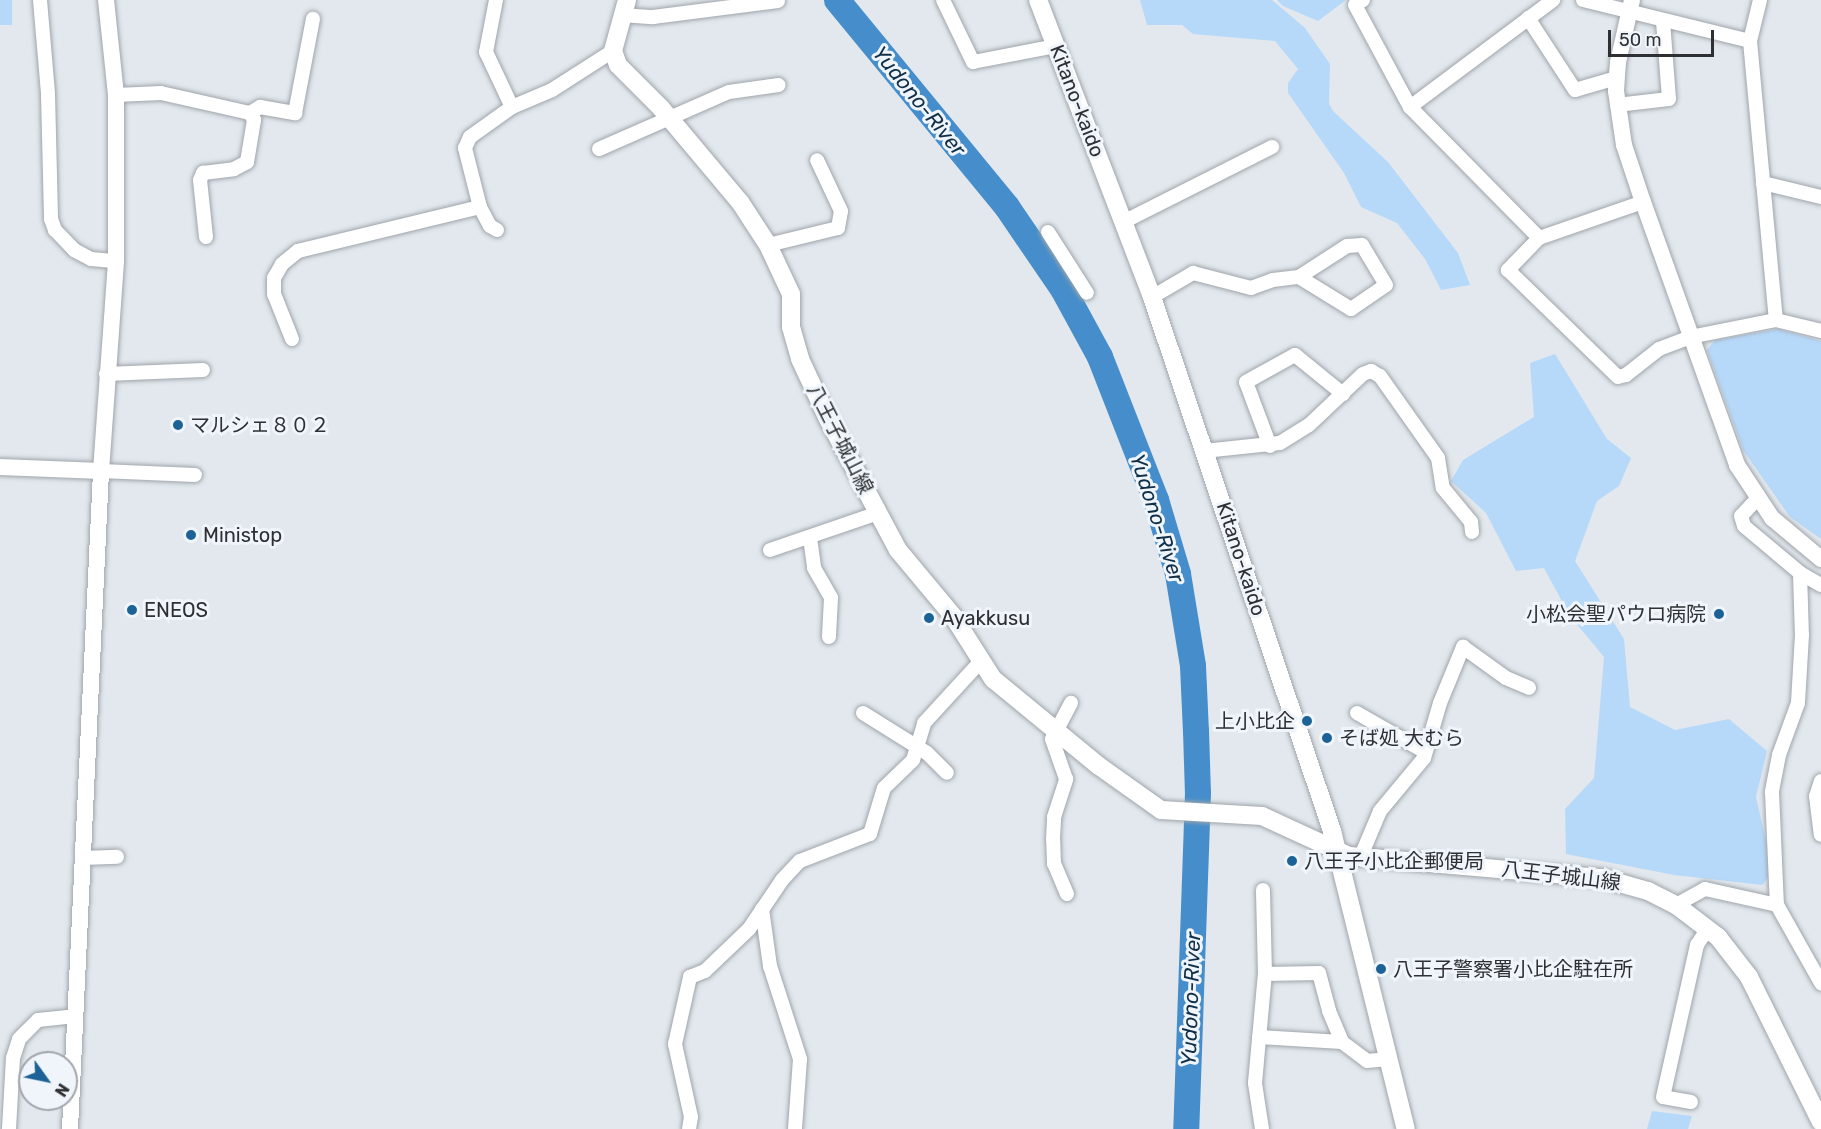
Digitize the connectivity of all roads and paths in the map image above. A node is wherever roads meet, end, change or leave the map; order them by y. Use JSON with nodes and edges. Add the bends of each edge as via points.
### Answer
{"nodes":[{"id":1,"x":40,"y":0,"type":"edge"},
{"id":2,"x":106,"y":0,"type":"edge"},
{"id":3,"x":496,"y":0,"type":"edge"},
{"id":4,"x":944,"y":0,"type":"edge"},
{"id":5,"x":1038,"y":0,"type":"edge"},
{"id":6,"x":1363,"y":0,"type":"edge"},
{"id":7,"x":1552,"y":0,"type":"edge"},
{"id":8,"x":1583,"y":0,"type":"edge"},
{"id":9,"x":1760,"y":0,"type":"edge"},
{"id":10,"x":778,"y":1,"type":"edge"},
{"id":11,"x":1631,"y":6,"type":"edge"},
{"id":12,"x":624,"y":7,"type":"edge"},
{"id":13,"x":1528,"y":18,"type":"junction"},
{"id":14,"x":313,"y":19,"type":"dead end"},
{"id":15,"x":1663,"y":21,"type":"junction"},
{"id":16,"x":1750,"y":41,"type":"junction"},
{"id":17,"x":1056,"y":46,"type":"junction"},
{"id":18,"x":613,"y":51,"type":"junction"},
{"id":19,"x":1616,"y":78,"type":"junction"},
{"id":20,"x":779,"y":85,"type":"dead end"},
{"id":21,"x":116,"y":95,"type":"junction"},
{"id":22,"x":1617,"y":105,"type":"junction"},
{"id":23,"x":512,"y":107,"type":"junction"},
{"id":24,"x":1410,"y":107,"type":"junction"},
{"id":25,"x":250,"y":112,"type":"junction"},
{"id":26,"x":670,"y":119,"type":"junction"},
{"id":27,"x":1272,"y":147,"type":"dead end"},
{"id":28,"x":599,"y":149,"type":"dead end"},
{"id":29,"x":817,"y":160,"type":"dead end"},
{"id":30,"x":1763,"y":183,"type":"junction"},
{"id":31,"x":1821,"y":197,"type":"edge"},
{"id":32,"x":1643,"y":202,"type":"junction"},
{"id":33,"x":480,"y":207,"type":"junction"},
{"id":34,"x":1124,"y":222,"type":"junction"},
{"id":35,"x":497,"y":230,"type":"dead end"},
{"id":36,"x":1048,"y":232,"type":"dead end"},
{"id":37,"x":206,"y":237,"type":"dead end"},
{"id":38,"x":1539,"y":238,"type":"junction"},
{"id":39,"x":768,"y":245,"type":"junction"},
{"id":40,"x":116,"y":261,"type":"junction"},
{"id":41,"x":1299,"y":277,"type":"junction"},
{"id":42,"x":1087,"y":293,"type":"dead end"},
{"id":43,"x":1152,"y":297,"type":"junction"},
{"id":44,"x":1776,"y":320,"type":"junction"},
{"id":45,"x":1821,"y":331,"type":"edge"},
{"id":46,"x":1690,"y":337,"type":"junction"},
{"id":47,"x":292,"y":339,"type":"dead end"},
{"id":48,"x":203,"y":370,"type":"dead end"},
{"id":49,"x":106,"y":374,"type":"junction"},
{"id":50,"x":1343,"y":394,"type":"junction"},
{"id":51,"x":1270,"y":446,"type":"junction"},
{"id":52,"x":1204,"y":451,"type":"junction"},
{"id":53,"x":0,"y":467,"type":"edge"},
{"id":54,"x":101,"y":471,"type":"junction"},
{"id":55,"x":195,"y":475,"type":"dead end"},
{"id":56,"x":1757,"y":499,"type":"junction"},
{"id":57,"x":878,"y":513,"type":"junction"},
{"id":58,"x":1472,"y":532,"type":"dead end"},
{"id":59,"x":810,"y":538,"type":"junction"},
{"id":60,"x":770,"y":550,"type":"dead end"},
{"id":61,"x":1821,"y":559,"type":"edge"},
{"id":62,"x":1800,"y":573,"type":"junction"},
{"id":63,"x":1821,"y":585,"type":"edge"},
{"id":64,"x":829,"y":638,"type":"dead end"},
{"id":65,"x":980,"y":662,"type":"junction"},
{"id":66,"x":1529,"y":688,"type":"dead end"},
{"id":67,"x":1071,"y":703,"type":"dead end"},
{"id":68,"x":863,"y":713,"type":"dead end"},
{"id":69,"x":1358,"y":713,"type":"dead end"},
{"id":70,"x":1053,"y":730,"type":"junction"},
{"id":71,"x":917,"y":748,"type":"junction"},
{"id":72,"x":1425,"y":752,"type":"junction"},
{"id":73,"x":947,"y":773,"type":"dead end"},
{"id":74,"x":1821,"y":781,"type":"edge"},
{"id":75,"x":1821,"y":835,"type":"edge"},
{"id":76,"x":1339,"y":854,"type":"junction"},
{"id":77,"x":1361,"y":856,"type":"junction"},
{"id":78,"x":117,"y":857,"type":"dead end"},
{"id":79,"x":83,"y":858,"type":"junction"},
{"id":80,"x":1263,"y":890,"type":"dead end"},
{"id":81,"x":1067,"y":894,"type":"dead end"},
{"id":82,"x":1677,"y":905,"type":"junction"},
{"id":83,"x":1777,"y":905,"type":"junction"},
{"id":84,"x":762,"y":909,"type":"junction"},
{"id":85,"x":1708,"y":928,"type":"junction"},
{"id":86,"x":1265,"y":974,"type":"junction"},
{"id":87,"x":1821,"y":983,"type":"edge"},
{"id":88,"x":75,"y":1016,"type":"junction"},
{"id":89,"x":1259,"y":1037,"type":"junction"},
{"id":90,"x":1342,"y":1042,"type":"junction"},
{"id":91,"x":1389,"y":1059,"type":"junction"},
{"id":92,"x":1691,"y":1102,"type":"dead end"},
{"id":93,"x":1821,"y":1122,"type":"edge"},
{"id":94,"x":9,"y":1129,"type":"edge"},
{"id":95,"x":70,"y":1129,"type":"edge"},
{"id":96,"x":689,"y":1129,"type":"edge"},
{"id":97,"x":795,"y":1129,"type":"edge"},
{"id":98,"x":1262,"y":1129,"type":"edge"},
{"id":99,"x":1406,"y":1129,"type":"edge"}],
"edges":[{"from":1,"to":40,"type":"street","via":[[48,94],[51,219],[55,230],[74,250],[91,259]]},
{"from":2,"to":21,"type":"street"},
{"from":3,"to":23,"type":"street","via":[[486,52]]},
{"from":4,"to":17,"type":"street","via":[[973,62]]},
{"from":5,"to":17,"type":"main road","name":"Kitano-kaido"},
{"from":6,"to":24,"type":"street","via":[[1356,5]]},
{"from":7,"to":13,"type":"street"},
{"from":8,"to":11,"type":"street"},
{"from":9,"to":16,"type":"street"},
{"from":10,"to":12,"type":"street","via":[[653,17]]},
{"from":11,"to":15,"type":"street"},
{"from":11,"to":19,"type":"street"},
{"from":12,"to":18,"type":"main road"},
{"from":13,"to":19,"type":"street","via":[[1575,90]]},
{"from":13,"to":24,"type":"street"},
{"from":14,"to":25,"type":"street","via":[[296,113],[260,107]]},
{"from":15,"to":16,"type":"street"},
{"from":15,"to":22,"type":"street","via":[[1669,99]]},
{"from":16,"to":30,"type":"street"},
{"from":17,"to":34,"type":"main road","name":"Kitano-kaido"},
{"from":18,"to":23,"type":"street","via":[[552,90]]},
{"from":18,"to":26,"type":"main road","name":"八王子城山線","via":[[625,74]]},
{"from":19,"to":22,"type":"street"},
{"from":20,"to":26,"type":"street","via":[[729,92]]},
{"from":21,"to":25,"type":"street","via":[[161,93]]},
{"from":21,"to":40,"type":"street"},
{"from":22,"to":32,"type":"street","via":[[1624,145]]},
{"from":23,"to":33,"type":"street","via":[[470,137],[465,148]]},
{"from":24,"to":38,"type":"street"},
{"from":25,"to":37,"type":"street","via":[[254,120],[247,162],[234,170],[202,173]]},
{"from":26,"to":28,"type":"street"},
{"from":26,"to":39,"type":"main road","name":"八王子城山線","via":[[740,202]]},
{"from":27,"to":34,"type":"street"},
{"from":29,"to":39,"type":"street","via":[[841,211],[838,228]]},
{"from":30,"to":31,"type":"street"},
{"from":30,"to":44,"type":"street"},
{"from":32,"to":38,"type":"street"},
{"from":32,"to":46,"type":"street"},
{"from":33,"to":35,"type":"street","via":[[490,226]]},
{"from":33,"to":47,"type":"street","via":[[298,251],[282,264],[274,278],[274,294]]},
{"from":34,"to":43,"type":"main road","name":"Kitano-kaido"},
{"from":36,"to":42,"type":"street"},
{"from":38,"to":46,"type":"street","via":[[1508,270],[1613,375],[1626,375],[1659,349]]},
{"from":39,"to":57,"type":"main road","name":"八王子城山線","via":[[791,294],[791,327],[800,359]]},
{"from":40,"to":49,"type":"street"},
{"from":41,"to":41,"type":"street","via":[[1347,246],[1362,245],[1386,285],[1352,309]]},
{"from":41,"to":43,"type":"street","via":[[1273,279],[1251,288],[1193,273]]},
{"from":43,"to":52,"type":"main road","name":"Kitano-kaido"},
{"from":44,"to":45,"type":"street"},
{"from":44,"to":46,"type":"street"},
{"from":46,"to":56,"type":"street","via":[[1727,443]]},
{"from":48,"to":49,"type":"street"},
{"from":49,"to":54,"type":"street"},
{"from":50,"to":51,"type":"street","via":[[1310,425]]},
{"from":50,"to":51,"type":"street","via":[[1295,355],[1246,382]]},
{"from":50,"to":58,"type":"street","via":[[1363,374],[1371,371],[1380,376],[1438,458],[1443,488],[1471,522]]},
{"from":51,"to":52,"type":"street"},
{"from":52,"to":76,"type":"main road","name":"Kitano-kaido"},
{"from":53,"to":54,"type":"street"},
{"from":54,"to":55,"type":"street"},
{"from":54,"to":79,"type":"street"},
{"from":56,"to":61,"type":"street","via":[[1790,535]]},
{"from":56,"to":62,"type":"street","via":[[1741,516],[1744,526]]},
{"from":57,"to":59,"type":"street"},
{"from":57,"to":65,"type":"main road","name":"八王子城山線","via":[[898,550],[953,616]]},
{"from":59,"to":60,"type":"street"},
{"from":59,"to":64,"type":"street","via":[[814,568],[831,598]]},
{"from":62,"to":63,"type":"street"},
{"from":62,"to":83,"type":"street","via":[[1798,703],[1779,754],[1772,792]]},
{"from":65,"to":70,"type":"main road","name":"八王子城山線","via":[[998,684]]},
{"from":65,"to":71,"type":"street","via":[[936,706],[924,723]]},
{"from":66,"to":72,"type":"street","via":[[1506,678],[1463,647],[1445,686]]},
{"from":67,"to":70,"type":"street"},
{"from":68,"to":71,"type":"street"},
{"from":69,"to":72,"type":"street"},
{"from":70,"to":76,"type":"main road","name":"八王子城山線","via":[[1137,795],[1174,812],[1272,819]]},
{"from":70,"to":81,"type":"street","via":[[1052,746],[1066,779],[1054,817],[1054,864]]},
{"from":71,"to":73,"type":"street"},
{"from":71,"to":84,"type":"street","via":[[913,760],[884,788],[870,834],[800,861]]},
{"from":72,"to":77,"type":"street","via":[[1380,810]]},
{"from":74,"to":75,"type":"street","via":[[1816,796]]},
{"from":76,"to":77,"type":"main road","name":"八王子城山線"},
{"from":76,"to":91,"type":"main road","name":"Kitano-kaido","via":[[1358,947]]},
{"from":77,"to":82,"type":"main road","name":"八王子城山線","via":[[1602,878],[1637,887]]},
{"from":78,"to":79,"type":"street"},
{"from":79,"to":88,"type":"street"},
{"from":80,"to":86,"type":"street"},
{"from":82,"to":83,"type":"street","via":[[1705,889]]},
{"from":82,"to":85,"type":"main road","name":"八王子城山線"},
{"from":83,"to":87,"type":"street"},
{"from":84,"to":96,"type":"street","via":[[749,929],[718,960],[687,982],[675,1044],[691,1117]]},
{"from":84,"to":97,"type":"street","via":[[770,966],[800,1059]]},
{"from":85,"to":92,"type":"street","via":[[1697,945],[1663,1097]]},
{"from":85,"to":93,"type":"main road","name":"八王子城山線","via":[[1749,977]]},
{"from":86,"to":89,"type":"street"},
{"from":86,"to":90,"type":"street","via":[[1319,973]]},
{"from":88,"to":94,"type":"street","via":[[38,1020],[19,1039],[13,1058]]},
{"from":88,"to":95,"type":"street"},
{"from":89,"to":90,"type":"street"},
{"from":89,"to":98,"type":"street","via":[[1255,1083]]},
{"from":90,"to":91,"type":"street","via":[[1367,1060]]},
{"from":91,"to":99,"type":"main road","name":"Kitano-kaido"}]}
